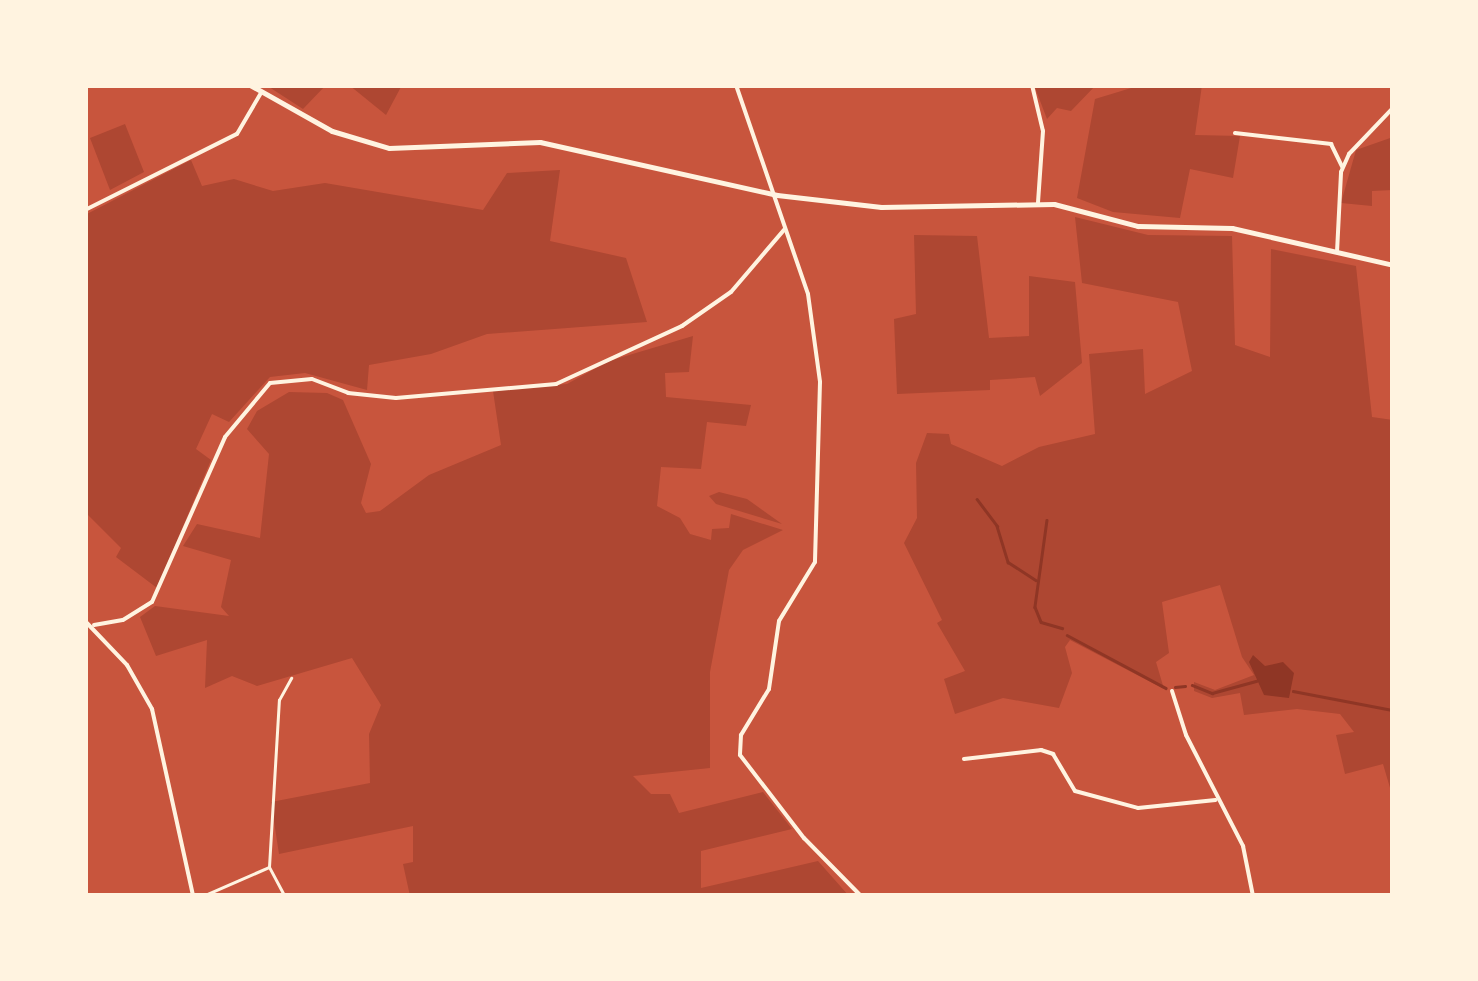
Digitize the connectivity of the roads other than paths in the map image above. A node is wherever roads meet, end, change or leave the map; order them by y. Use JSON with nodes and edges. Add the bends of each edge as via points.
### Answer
{"nodes":[{"id":1,"x":250,"y":85,"type":"edge"},
{"id":2,"x":736,"y":85,"type":"edge"},
{"id":3,"x":1032,"y":85,"type":"edge"},
{"id":4,"x":260,"y":92,"type":"junction"},
{"id":5,"x":1393,"y":108,"type":"edge"},
{"id":6,"x":1234,"y":132,"type":"dead end"},
{"id":7,"x":1342,"y":172,"type":"junction"},
{"id":8,"x":777,"y":195,"type":"junction"},
{"id":9,"x":1038,"y":203,"type":"junction"},
{"id":10,"x":85,"y":210,"type":"edge"},
{"id":11,"x":784,"y":230,"type":"junction"},
{"id":12,"x":1337,"y":252,"type":"junction"},
{"id":13,"x":1393,"y":266,"type":"edge"},
{"id":14,"x":85,"y":621,"type":"edge"},
{"id":15,"x":94,"y":625,"type":"junction"},
{"id":16,"x":291,"y":678,"type":"dead end"},
{"id":17,"x":1172,"y":691,"type":"dead end"},
{"id":18,"x":964,"y":759,"type":"dead end"},
{"id":19,"x":1216,"y":800,"type":"junction"},
{"id":20,"x":269,"y":867,"type":"junction"},
{"id":21,"x":193,"y":895,"type":"edge"},
{"id":22,"x":203,"y":896,"type":"edge"},
{"id":23,"x":284,"y":896,"type":"edge"},
{"id":24,"x":861,"y":896,"type":"edge"},
{"id":25,"x":1253,"y":896,"type":"edge"}],
"edges":[{"from":1,"to":4,"type":"street"},
{"from":2,"to":8,"type":"street"},
{"from":3,"to":9,"type":"street","via":[[1043,132]]},
{"from":4,"to":8,"type":"street","via":[[372,145],[540,142]]},
{"from":4,"to":10,"type":"street","via":[[237,134]]},
{"from":5,"to":7,"type":"street","via":[[1349,154]]},
{"from":6,"to":7,"type":"street","via":[[1331,144],[1343,159]]},
{"from":7,"to":12,"type":"street"},
{"from":8,"to":9,"type":"street","via":[[881,207]]},
{"from":8,"to":11,"type":"street"},
{"from":9,"to":12,"type":"street","via":[[1138,226],[1232,228]]},
{"from":11,"to":15,"type":"street","via":[[731,292],[682,326],[556,384],[396,398],[348,393],[312,379],[270,382],[225,436],[152,602],[123,620]]},
{"from":11,"to":24,"type":"street","via":[[808,294],[820,382],[814,562],[779,621],[769,689],[741,735],[740,755],[804,838]]},
{"from":12,"to":13,"type":"street"},
{"from":14,"to":15,"type":"street"},
{"from":15,"to":21,"type":"street","via":[[152,709]]},
{"from":16,"to":20,"type":"lane","via":[[279,700],[268,800],[274,849]]},
{"from":17,"to":19,"type":"street"},
{"from":18,"to":19,"type":"street","via":[[1040,750],[1054,754],[1074,791],[1138,808]]},
{"from":19,"to":25,"type":"street","via":[[1243,846]]},
{"from":20,"to":22,"type":"lane"},
{"from":20,"to":23,"type":"lane"},
{"from":21,"to":22,"type":"lane"}]}
